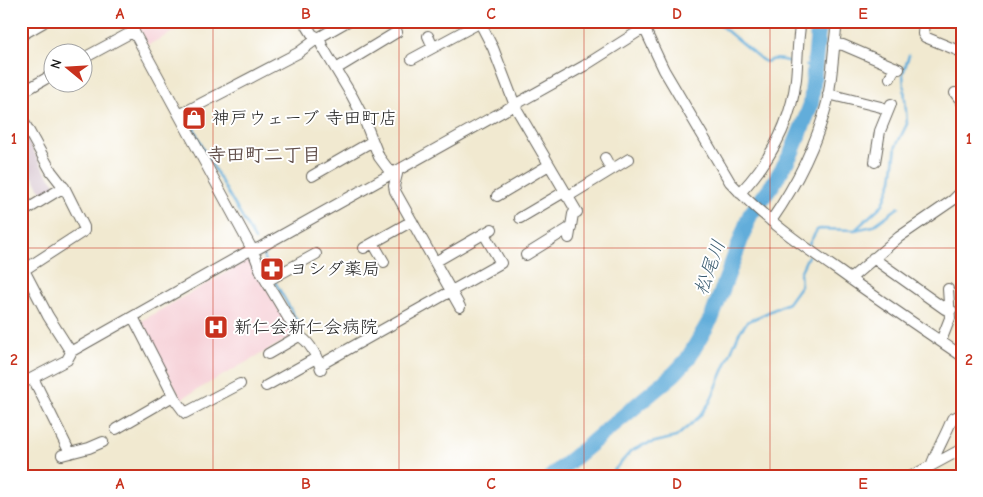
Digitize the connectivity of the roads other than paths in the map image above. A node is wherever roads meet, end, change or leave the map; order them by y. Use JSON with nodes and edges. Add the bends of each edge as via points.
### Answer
{"nodes":[{"id":1,"x":42,"y":21,"type":"edge"},
{"id":2,"x":128,"y":21,"type":"edge"},
{"id":3,"x":304,"y":21,"type":"edge"},
{"id":4,"x":348,"y":21,"type":"edge"},
{"id":5,"x":801,"y":21,"type":"edge"},
{"id":6,"x":838,"y":21,"type":"edge"},
{"id":7,"x":924,"y":21,"type":"edge"},
{"id":8,"x":479,"y":22,"type":"edge"},
{"id":9,"x":642,"y":25,"type":"edge"},
{"id":10,"x":134,"y":31,"type":"junction"},
{"id":11,"x":397,"y":32,"type":"dead end"},
{"id":12,"x":21,"y":34,"type":"edge"},
{"id":13,"x":428,"y":36,"type":"dead end"},
{"id":14,"x":320,"y":39,"type":"junction"},
{"id":15,"x":834,"y":44,"type":"junction"},
{"id":16,"x":433,"y":46,"type":"junction"},
{"id":17,"x":962,"y":49,"type":"edge"},
{"id":18,"x":92,"y":54,"type":"edge"},
{"id":19,"x":412,"y":59,"type":"dead end"},
{"id":20,"x":336,"y":69,"type":"junction"},
{"id":21,"x":890,"y":78,"type":"dead end"},
{"id":22,"x":42,"y":80,"type":"edge"},
{"id":23,"x":21,"y":92,"type":"edge"},
{"id":24,"x":955,"y":93,"type":"dead end"},
{"id":25,"x":828,"y":94,"type":"junction"},
{"id":26,"x":962,"y":102,"type":"edge"},
{"id":27,"x":515,"y":104,"type":"junction"},
{"id":28,"x":178,"y":114,"type":"junction"},
{"id":29,"x":21,"y":117,"type":"edge"},
{"id":30,"x":371,"y":142,"type":"junction"},
{"id":31,"x":605,"y":158,"type":"dead end"},
{"id":32,"x":629,"y":159,"type":"dead end"},
{"id":33,"x":875,"y":162,"type":"dead end"},
{"id":34,"x":549,"y":165,"type":"junction"},
{"id":35,"x":611,"y":169,"type":"junction"},
{"id":36,"x":392,"y":172,"type":"junction"},
{"id":37,"x":312,"y":176,"type":"dead end"},
{"id":38,"x":64,"y":187,"type":"junction"},
{"id":39,"x":962,"y":191,"type":"edge"},
{"id":40,"x":566,"y":194,"type":"junction"},
{"id":41,"x":741,"y":194,"type":"junction"},
{"id":42,"x":496,"y":196,"type":"dead end"},
{"id":43,"x":21,"y":213,"type":"edge"},
{"id":44,"x":520,"y":218,"type":"dead end"},
{"id":45,"x":412,"y":221,"type":"junction"},
{"id":46,"x":770,"y":221,"type":"junction"},
{"id":47,"x":571,"y":227,"type":"junction"},
{"id":48,"x":569,"y":238,"type":"dead end"},
{"id":49,"x":253,"y":250,"type":"junction"},
{"id":50,"x":316,"y":254,"type":"dead end"},
{"id":51,"x":526,"y":255,"type":"dead end"},
{"id":52,"x":873,"y":258,"type":"junction"},
{"id":53,"x":384,"y":262,"type":"dead end"},
{"id":54,"x":435,"y":262,"type":"junction"},
{"id":55,"x":23,"y":270,"type":"edge"},
{"id":56,"x":270,"y":279,"type":"junction"},
{"id":57,"x":850,"y":280,"type":"junction"},
{"id":58,"x":948,"y":289,"type":"dead end"},
{"id":59,"x":451,"y":291,"type":"junction"},
{"id":60,"x":460,"y":306,"type":"dead end"},
{"id":61,"x":951,"y":310,"type":"junction"},
{"id":62,"x":133,"y":317,"type":"junction"},
{"id":63,"x":299,"y":336,"type":"junction"},
{"id":64,"x":941,"y":342,"type":"junction"},
{"id":65,"x":72,"y":351,"type":"junction"},
{"id":66,"x":268,"y":354,"type":"dead end"},
{"id":67,"x":962,"y":356,"type":"edge"},
{"id":68,"x":319,"y":364,"type":"junction"},
{"id":69,"x":33,"y":378,"type":"junction"},
{"id":70,"x":21,"y":384,"type":"edge"},
{"id":71,"x":240,"y":384,"type":"dead end"},
{"id":72,"x":266,"y":386,"type":"dead end"},
{"id":73,"x":173,"y":396,"type":"junction"},
{"id":74,"x":962,"y":414,"type":"edge"},
{"id":75,"x":116,"y":429,"type":"dead end"},
{"id":76,"x":103,"y":442,"type":"dead end"},
{"id":77,"x":962,"y":449,"type":"edge"},
{"id":78,"x":931,"y":466,"type":"junction"},
{"id":79,"x":912,"y":476,"type":"edge"}],
"edges":[{"from":1,"to":12,"type":"main road"},
{"from":2,"to":10,"type":"street"},
{"from":3,"to":14,"type":"street","via":[[312,34]]},
{"from":4,"to":14,"type":"street"},
{"from":5,"to":41,"type":"street","via":[[796,79],[784,126],[758,174]]},
{"from":6,"to":15,"type":"street"},
{"from":7,"to":17,"type":"street","via":[[925,37],[959,51]]},
{"from":8,"to":16,"type":"street"},
{"from":8,"to":27,"type":"street"},
{"from":9,"to":27,"type":"street","via":[[584,66]]},
{"from":9,"to":41,"type":"street","via":[[664,70],[730,182]]},
{"from":10,"to":18,"type":"street"},
{"from":10,"to":28,"type":"street"},
{"from":11,"to":20,"type":"street"},
{"from":13,"to":16,"type":"street"},
{"from":14,"to":20,"type":"street"},
{"from":14,"to":28,"type":"street"},
{"from":15,"to":21,"type":"street","via":[[897,68]]},
{"from":15,"to":25,"type":"street"},
{"from":16,"to":19,"type":"street"},
{"from":20,"to":30,"type":"street","via":[[364,119]]},
{"from":22,"to":23,"type":"street"},
{"from":24,"to":26,"type":"street"},
{"from":25,"to":33,"type":"street","via":[[855,105],[890,107],[880,131]]},
{"from":25,"to":46,"type":"street","via":[[804,166]]},
{"from":27,"to":34,"type":"street"},
{"from":27,"to":36,"type":"street"},
{"from":28,"to":49,"type":"street"},
{"from":29,"to":38,"type":"street","via":[[51,171]]},
{"from":30,"to":36,"type":"street","via":[[378,157]]},
{"from":30,"to":37,"type":"street"},
{"from":31,"to":35,"type":"street"},
{"from":32,"to":35,"type":"street"},
{"from":34,"to":40,"type":"street"},
{"from":34,"to":42,"type":"street"},
{"from":35,"to":40,"type":"street"},
{"from":36,"to":45,"type":"street","via":[[397,174],[394,186]]},
{"from":36,"to":49,"type":"street"},
{"from":38,"to":43,"type":"street"},
{"from":38,"to":55,"type":"street","via":[[84,231]]},
{"from":39,"to":52,"type":"street"},
{"from":40,"to":44,"type":"street"},
{"from":40,"to":47,"type":"street","via":[[577,212],[573,214]]},
{"from":41,"to":46,"type":"street"},
{"from":45,"to":53,"type":"street","via":[[369,246]]},
{"from":45,"to":54,"type":"street"},
{"from":46,"to":57,"type":"street"},
{"from":47,"to":48,"type":"street"},
{"from":47,"to":51,"type":"street"},
{"from":49,"to":56,"type":"street"},
{"from":49,"to":62,"type":"street"},
{"from":50,"to":56,"type":"street"},
{"from":52,"to":57,"type":"street"},
{"from":52,"to":61,"type":"street"},
{"from":54,"to":59,"type":"street"},
{"from":54,"to":59,"type":"street","via":[[488,231],[500,263]]},
{"from":55,"to":65,"type":"street"},
{"from":56,"to":63,"type":"street"},
{"from":57,"to":64,"type":"street"},
{"from":58,"to":61,"type":"street"},
{"from":59,"to":60,"type":"street"},
{"from":59,"to":68,"type":"street","via":[[428,299]]},
{"from":61,"to":64,"type":"street"},
{"from":62,"to":65,"type":"street"},
{"from":62,"to":73,"type":"street"},
{"from":63,"to":66,"type":"street"},
{"from":63,"to":68,"type":"street","via":[[306,340]]},
{"from":64,"to":67,"type":"street"},
{"from":65,"to":69,"type":"street","via":[[67,360]]},
{"from":68,"to":72,"type":"street"},
{"from":69,"to":70,"type":"street"},
{"from":69,"to":76,"type":"street","via":[[66,454]]},
{"from":71,"to":73,"type":"street","via":[[224,387],[185,413]]},
{"from":73,"to":75,"type":"street","via":[[130,415]]},
{"from":74,"to":78,"type":"street","via":[[952,419]]},
{"from":77,"to":78,"type":"street"},
{"from":78,"to":79,"type":"street"}]}
